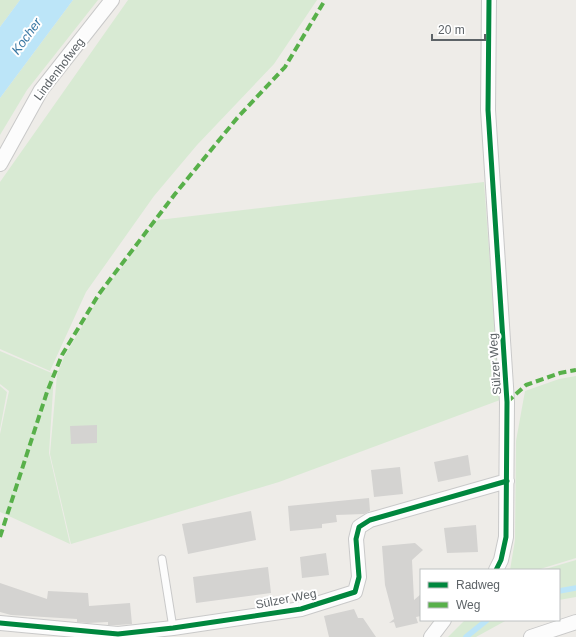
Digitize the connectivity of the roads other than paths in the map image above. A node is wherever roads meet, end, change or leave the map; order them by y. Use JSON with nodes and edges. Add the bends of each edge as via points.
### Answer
{"nodes":[{"id":1,"x":112,"y":0,"type":"edge"},
{"id":2,"x":489,"y":0,"type":"edge"},
{"id":3,"x":0,"y":164,"type":"edge"},
{"id":4,"x":507,"y":481,"type":"junction"},
{"id":5,"x":162,"y":559,"type":"dead end"},
{"id":6,"x":496,"y":569,"type":"edge"},
{"id":7,"x":443,"y":621,"type":"edge"},
{"id":8,"x":576,"y":622,"type":"edge"},
{"id":9,"x":0,"y":624,"type":"edge"},
{"id":10,"x":173,"y":628,"type":"junction"},
{"id":11,"x":431,"y":637,"type":"edge"},
{"id":12,"x":531,"y":637,"type":"edge"}],
"edges":[{"from":1,"to":3,"type":"street","name":"Lindenhofweg","via":[[41,90]]},
{"from":2,"to":4,"type":"street","name":"Sülzer Weg","via":[[488,110],[507,402]]},
{"from":4,"to":6,"type":"street","name":"Sülzer Weg","via":[[506,537]]},
{"from":4,"to":10,"type":"street","name":"Sülzer Weg","via":[[370,520],[359,527],[356,539],[360,577],[355,592],[301,609]]},
{"from":5,"to":10,"type":"lane"},
{"from":7,"to":11,"type":"street"},
{"from":8,"to":12,"type":"street"},
{"from":9,"to":10,"type":"street","name":"Sülzer Weg","via":[[118,634]]}]}
